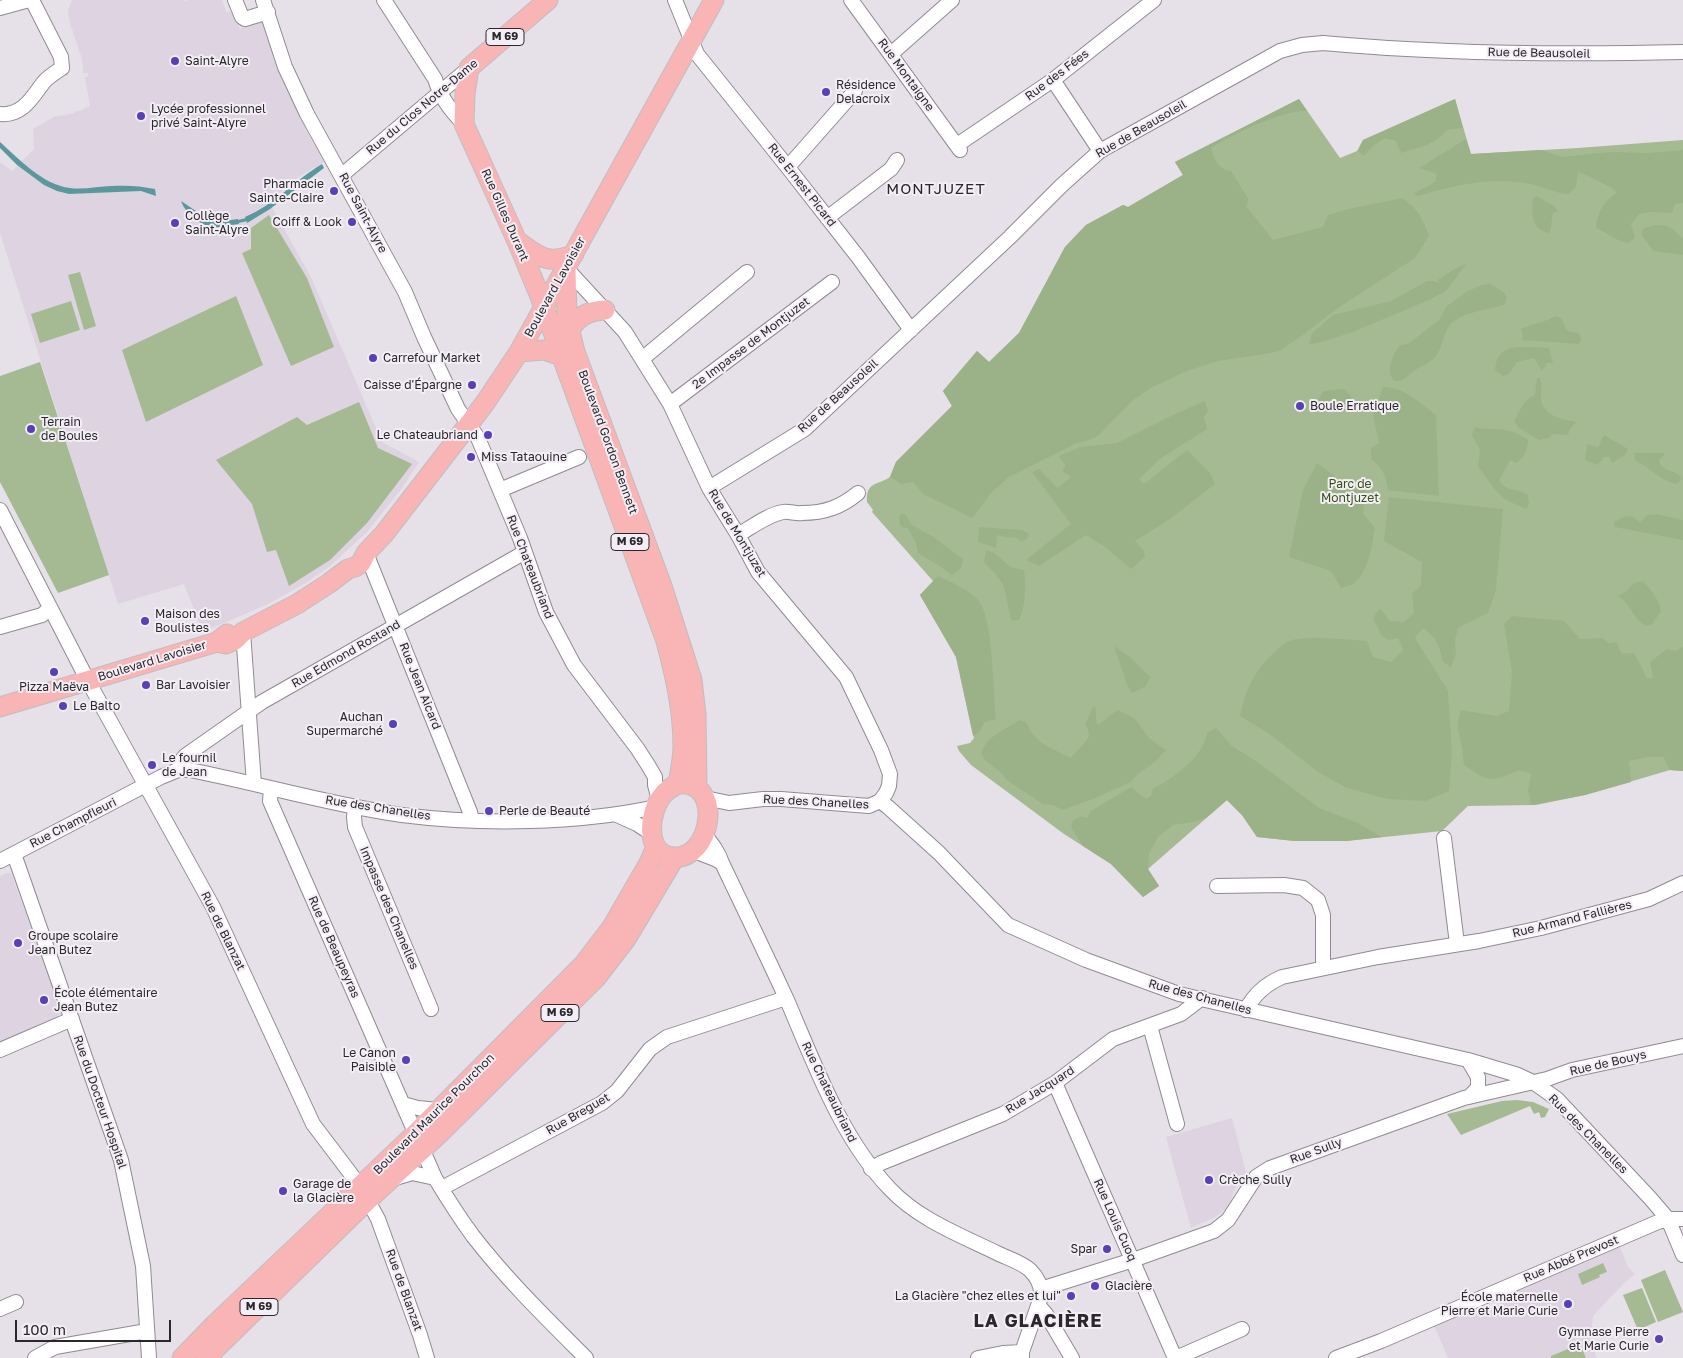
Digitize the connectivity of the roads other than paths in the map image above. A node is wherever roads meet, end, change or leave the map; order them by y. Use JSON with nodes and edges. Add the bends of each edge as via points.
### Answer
{"nodes":[{"id":1,"x":31,"y":0,"type":"edge"},
{"id":2,"x":236,"y":0,"type":"edge"},
{"id":3,"x":384,"y":0,"type":"edge"},
{"id":4,"x":548,"y":0,"type":"edge"},
{"id":5,"x":675,"y":0,"type":"edge"},
{"id":6,"x":714,"y":0,"type":"edge"},
{"id":7,"x":851,"y":0,"type":"edge"},
{"id":8,"x":952,"y":0,"type":"edge"},
{"id":9,"x":1154,"y":0,"type":"edge"},
{"id":10,"x":265,"y":6,"type":"edge"},
{"id":11,"x":0,"y":8,"type":"edge"},
{"id":12,"x":691,"y":41,"type":"junction"},
{"id":13,"x":1683,"y":52,"type":"edge"},
{"id":14,"x":891,"y":54,"type":"junction"},
{"id":15,"x":469,"y":68,"type":"junction"},
{"id":16,"x":1053,"y":80,"type":"junction"},
{"id":17,"x":855,"y":91,"type":"dead end"},
{"id":18,"x":439,"y":93,"type":"junction"},
{"id":19,"x":0,"y":114,"type":"edge"},
{"id":20,"x":464,"y":124,"type":"junction"},
{"id":21,"x":959,"y":147,"type":"joint"},
{"id":22,"x":1100,"y":151,"type":"junction"},
{"id":23,"x":897,"y":160,"type":"dead end"},
{"id":24,"x":788,"y":167,"type":"junction"},
{"id":25,"x":342,"y":175,"type":"junction"},
{"id":26,"x":827,"y":218,"type":"junction"},
{"id":27,"x":517,"y":241,"type":"junction"},
{"id":28,"x":570,"y":261,"type":"junction"},
{"id":29,"x":748,"y":272,"type":"dead end"},
{"id":30,"x":832,"y":282,"type":"dead end"},
{"id":31,"x":544,"y":307,"type":"junction"},
{"id":32,"x":605,"y":310,"type":"junction"},
{"id":33,"x":911,"y":330,"type":"junction"},
{"id":34,"x":569,"y":331,"type":"junction"},
{"id":35,"x":519,"y":352,"type":"junction"},
{"id":36,"x":562,"y":356,"type":"junction"},
{"id":37,"x":642,"y":359,"type":"junction"},
{"id":38,"x":670,"y":404,"type":"junction"},
{"id":39,"x":468,"y":424,"type":"junction"},
{"id":40,"x":579,"y":457,"type":"dead end"},
{"id":41,"x":709,"y":488,"type":"junction"},
{"id":42,"x":500,"y":490,"type":"junction"},
{"id":43,"x":858,"y":493,"type":"dead end"},
{"id":44,"x":0,"y":510,"type":"edge"},
{"id":45,"x":738,"y":535,"type":"junction"},
{"id":46,"x":525,"y":552,"type":"junction"},
{"id":47,"x":366,"y":553,"type":"junction"},
{"id":48,"x":50,"y":608,"type":"junction"},
{"id":49,"x":397,"y":626,"type":"junction"},
{"id":50,"x":0,"y":627,"type":"edge"},
{"id":51,"x":243,"y":632,"type":"junction"},
{"id":52,"x":88,"y":681,"type":"junction"},
{"id":53,"x":0,"y":707,"type":"edge"},
{"id":54,"x":249,"y":710,"type":"junction"},
{"id":55,"x":178,"y":770,"type":"junction"},
{"id":56,"x":254,"y":784,"type":"junction"},
{"id":57,"x":146,"y":786,"type":"junction"},
{"id":58,"x":271,"y":788,"type":"junction"},
{"id":59,"x":701,"y":792,"type":"junction"},
{"id":60,"x":666,"y":795,"type":"junction"},
{"id":61,"x":880,"y":801,"type":"junction"},
{"id":62,"x":729,"y":803,"type":"junction"},
{"id":63,"x":355,"y":806,"type":"junction"},
{"id":64,"x":616,"y":814,"type":"junction"},
{"id":65,"x":472,"y":820,"type":"junction"},
{"id":66,"x":706,"y":827,"type":"junction"},
{"id":67,"x":1444,"y":838,"type":"dead end"},
{"id":68,"x":654,"y":841,"type":"junction"},
{"id":69,"x":694,"y":851,"type":"junction"},
{"id":70,"x":14,"y":854,"type":"junction"},
{"id":71,"x":675,"y":857,"type":"junction"},
{"id":72,"x":0,"y":861,"type":"edge"},
{"id":73,"x":722,"y":863,"type":"junction"},
{"id":74,"x":1683,"y":883,"type":"edge"},
{"id":75,"x":1217,"y":886,"type":"dead end"},
{"id":76,"x":1457,"y":944,"type":"junction"},
{"id":77,"x":1323,"y":968,"type":"junction"},
{"id":78,"x":786,"y":998,"type":"junction"},
{"id":79,"x":1202,"y":998,"type":"junction"},
{"id":80,"x":431,"y":1009,"type":"dead end"},
{"id":81,"x":1246,"y":1010,"type":"junction"},
{"id":82,"x":72,"y":1019,"type":"junction"},
{"id":83,"x":1150,"y":1026,"type":"junction"},
{"id":84,"x":1683,"y":1046,"type":"edge"},
{"id":85,"x":0,"y":1050,"type":"edge"},
{"id":86,"x":1468,"y":1060,"type":"junction"},
{"id":87,"x":1533,"y":1082,"type":"junction"},
{"id":88,"x":1055,"y":1083,"type":"junction"},
{"id":89,"x":1469,"y":1096,"type":"junction"},
{"id":90,"x":403,"y":1104,"type":"junction"},
{"id":91,"x":438,"y":1110,"type":"junction"},
{"id":92,"x":1177,"y":1124,"type":"dead end"},
{"id":93,"x":419,"y":1142,"type":"junction"},
{"id":94,"x":871,"y":1169,"type":"junction"},
{"id":95,"x":391,"y":1179,"type":"junction"},
{"id":96,"x":439,"y":1183,"type":"junction"},
{"id":97,"x":364,"y":1193,"type":"junction"},
{"id":98,"x":1668,"y":1219,"type":"junction"},
{"id":99,"x":1683,"y":1219,"type":"edge"},
{"id":100,"x":1683,"y":1255,"type":"edge"},
{"id":101,"x":1132,"y":1260,"type":"junction"},
{"id":102,"x":1041,"y":1289,"type":"junction"},
{"id":103,"x":16,"y":1302,"type":"dead end"},
{"id":104,"x":1039,"y":1306,"type":"junction"},
{"id":105,"x":0,"y":1308,"type":"edge"},
{"id":106,"x":1242,"y":1329,"type":"dead end"},
{"id":107,"x":146,"y":1331,"type":"junction"},
{"id":108,"x":1022,"y":1355,"type":"edge"},
{"id":109,"x":35,"y":1358,"type":"edge"},
{"id":110,"x":149,"y":1358,"type":"edge"},
{"id":111,"x":182,"y":1358,"type":"edge"},
{"id":112,"x":206,"y":1358,"type":"edge"},
{"id":113,"x":427,"y":1358,"type":"edge"},
{"id":114,"x":586,"y":1358,"type":"edge"},
{"id":115,"x":978,"y":1358,"type":"edge"},
{"id":116,"x":1072,"y":1358,"type":"edge"},
{"id":117,"x":1176,"y":1358,"type":"edge"},
{"id":118,"x":1336,"y":1358,"type":"edge"}],
"edges":[{"from":1,"to":11,"type":"street"},
{"from":1,"to":19,"type":"street","via":[[60,57],[62,68],[44,82],[33,99],[18,111]]},
{"from":2,"to":10,"type":"street","via":[[245,19]]},
{"from":3,"to":18,"type":"street","name":"Rue Gilles Durant","via":[[435,79]]},
{"from":4,"to":15,"type":"main road","name":"Rue du Clos Notre-Dame","number":"M 69"},
{"from":5,"to":12,"type":"street","name":"Rue Ernest Picard"},
{"from":6,"to":12,"type":"main road","name":"Boulevard Lavoisier","number":"M 69"},
{"from":7,"to":14,"type":"street","name":"Rue Montaigne"},
{"from":8,"to":14,"type":"street"},
{"from":9,"to":16,"type":"street","name":"Rue des Fées"},
{"from":10,"to":25,"type":"street","name":"Rue Saint-Alyre","via":[[285,67]]},
{"from":12,"to":24,"type":"street","name":"Rue Ernest Picard","via":[[697,54]]},
{"from":12,"to":28,"type":"main road","name":"Boulevard Lavoisier","number":"M 69"},
{"from":13,"to":22,"type":"street","name":"Rue de Beausoleil","via":[[1571,55],[1452,52],[1323,43],[1302,45],[1264,60]]},
{"from":14,"to":21,"type":"street","name":"Rue Montaigne"},
{"from":15,"to":18,"type":"street","name":"Rue du Clos Notre-Dame"},
{"from":15,"to":20,"type":"main road","name":"Rue Gilles Durant","number":"M 69","via":[[464,94]]},
{"from":16,"to":21,"type":"street","name":"Rue des Fées"},
{"from":16,"to":22,"type":"street"},
{"from":17,"to":24,"type":"street"},
{"from":18,"to":20,"type":"street","name":"Rue Gilles Durant"},
{"from":18,"to":25,"type":"street","name":"Rue du Clos Notre-Dame"},
{"from":20,"to":27,"type":"main road","name":"Rue Gilles Durant","number":"M 69"},
{"from":22,"to":33,"type":"street","name":"Rue de Beausoleil"},
{"from":23,"to":26,"type":"street","via":[[891,169]]},
{"from":24,"to":26,"type":"street","name":"Rue Ernest Picard"},
{"from":25,"to":39,"type":"street","name":"Rue Saint-Alyre","via":[[405,292],[433,358]]},
{"from":26,"to":33,"type":"street","name":"Rue Ernest Picard"},
{"from":27,"to":28,"type":"main road","via":[[544,259]]},
{"from":27,"to":31,"type":"main road","name":"Rue Gilles Durant","number":"M 69"},
{"from":28,"to":31,"type":"main road","name":"Boulevard Lavoisier"},
{"from":28,"to":32,"type":"street","name":"Rue de Montjuzet"},
{"from":28,"to":34,"type":"main road","name":"Boulevard Gordon Bennett","number":"M 69"},
{"from":29,"to":37,"type":"street"},
{"from":30,"to":38,"type":"street","name":"2e Impasse de Montjuzet"},
{"from":31,"to":35,"type":"main road","name":"Boulevard Lavoisier"},
{"from":31,"to":36,"type":"main road","name":"Boulevard Gordon Bennett","number":"M 69"},
{"from":32,"to":34,"type":"main road","via":[[585,314]]},
{"from":32,"to":37,"type":"street","name":"Rue de Montjuzet","via":[[625,332]]},
{"from":33,"to":41,"type":"street","name":"Rue de Beausoleil","via":[[805,429]]},
{"from":34,"to":59,"type":"main road","name":"Boulevard Gordon Bennett","number":"M 69","via":[[665,594],[692,680]]},
{"from":35,"to":36,"type":"main road","via":[[544,350]]},
{"from":35,"to":39,"type":"main road","name":"Boulevard Lavoisier"},
{"from":36,"to":60,"type":"main road","name":"Boulevard Gordon Bennett","number":"M 69","via":[[648,591],[676,680],[683,747]]},
{"from":37,"to":38,"type":"street","name":"Rue de Montjuzet"},
{"from":38,"to":41,"type":"street","name":"Rue de Montjuzet"},
{"from":39,"to":42,"type":"street","name":"Rue Chateaubriand","via":[[478,438]]},
{"from":39,"to":47,"type":"main road","name":"Boulevard Lavoisier"},
{"from":40,"to":42,"type":"street"},
{"from":41,"to":45,"type":"street","name":"Rue de Montjuzet"},
{"from":42,"to":46,"type":"street","name":"Rue Chateaubriand"},
{"from":43,"to":45,"type":"street","via":[[834,509],[823,512],[772,515]]},
{"from":44,"to":48,"type":"street","name":"Rue de Blanzat"},
{"from":45,"to":61,"type":"street","name":"Rue de Montjuzet","via":[[758,572],[850,683],[889,767],[889,786]]},
{"from":46,"to":49,"type":"street","name":"Rue Edmond Rostand"},
{"from":46,"to":60,"type":"street","name":"Rue Chateaubriand","via":[[546,612],[574,665],[637,748]]},
{"from":47,"to":49,"type":"street","name":"Rue Jean Aicard"},
{"from":47,"to":51,"type":"main road","name":"Boulevard Lavoisier","via":[[355,567],[348,568],[297,604]]},
{"from":48,"to":50,"type":"street","via":[[42,615]]},
{"from":48,"to":52,"type":"street","name":"Rue de Blanzat"},
{"from":49,"to":54,"type":"street","name":"Rue Edmond Rostand"},
{"from":49,"to":65,"type":"street","name":"Rue Jean Aicard"},
{"from":51,"to":52,"type":"main road","name":"Boulevard Lavoisier","via":[[233,631],[217,642]]},
{"from":51,"to":54,"type":"street"},
{"from":52,"to":53,"type":"main road","name":"Boulevard Lavoisier"},
{"from":52,"to":57,"type":"street","name":"Rue de Blanzat"},
{"from":54,"to":55,"type":"street","name":"Rue Edmond Rostand","via":[[185,756]]},
{"from":54,"to":56,"type":"street"},
{"from":55,"to":56,"type":"street","name":"Rue des Chanelles"},
{"from":55,"to":57,"type":"street"},
{"from":56,"to":58,"type":"street","name":"Rue des Chanelles"},
{"from":57,"to":70,"type":"street","name":"Rue Champfleuri"},
{"from":57,"to":97,"type":"street","name":"Rue de Blanzat","via":[[221,924],[313,1124]]},
{"from":58,"to":63,"type":"street","name":"Rue des Chanelles"},
{"from":58,"to":90,"type":"street","name":"Rue de Beaupeyras","via":[[270,801]]},
{"from":59,"to":60,"type":"main road","via":[[688,784]]},
{"from":59,"to":62,"type":"street","name":"Rue des Chanelles"},
{"from":59,"to":66,"type":"main road","via":[[708,811]]},
{"from":60,"to":64,"type":"street","name":"Rue des Chanelles"},
{"from":60,"to":68,"type":"main road","via":[[652,820]]},
{"from":61,"to":62,"type":"street","name":"Rue des Chanelles","via":[[869,806],[781,799]]},
{"from":61,"to":79,"type":"street","name":"Rue des Chanelles","via":[[939,853],[1008,925],[1140,981]]},
{"from":62,"to":66,"type":"street"},
{"from":63,"to":65,"type":"street","name":"Rue des Chanelles","via":[[403,815]]},
{"from":63,"to":80,"type":"street","name":"Impasse des Chanelles","via":[[355,827]]},
{"from":64,"to":65,"type":"street","name":"Rue des Chanelles","via":[[548,820]]},
{"from":64,"to":68,"type":"street","via":[[637,824]]},
{"from":66,"to":69,"type":"main road"},
{"from":66,"to":73,"type":"street","name":"Rue Chateaubriand"},
{"from":67,"to":76,"type":"street"},
{"from":68,"to":71,"type":"main road","via":[[663,854]]},
{"from":68,"to":91,"type":"main road","name":"Boulevard Maurice Pourchon","number":"M 69","via":[[650,863],[612,927],[583,965]]},
{"from":69,"to":71,"type":"main road"},
{"from":69,"to":73,"type":"street"},
{"from":70,"to":72,"type":"street","name":"Rue Champfleuri"},
{"from":70,"to":82,"type":"street","name":"Rue du Docteur Hospital"},
{"from":71,"to":93,"type":"main road","name":"Boulevard Maurice Pourchon","number":"M 69","via":[[626,938],[596,978]]},
{"from":73,"to":78,"type":"street","name":"Rue Chateaubriand"},
{"from":74,"to":76,"type":"street","name":"Rue Armand Fallières","via":[[1649,899],[1579,919]]},
{"from":75,"to":77,"type":"street","via":[[1284,885],[1303,888],[1318,900],[1323,915]]},
{"from":76,"to":77,"type":"street","name":"Rue Armand Fallières"},
{"from":77,"to":81,"type":"street","name":"Rue Armand Fallières","via":[[1271,982],[1256,995]]},
{"from":78,"to":94,"type":"street","name":"Rue Chateaubriand","via":[[840,1119]]},
{"from":78,"to":96,"type":"street","name":"Rue Breguet","via":[[667,1037],[650,1049],[617,1091],[602,1103]]},
{"from":79,"to":81,"type":"street","name":"Rue des Chanelles"},
{"from":79,"to":83,"type":"street","name":"Rue Jacquard","via":[[1181,1014]]},
{"from":81,"to":86,"type":"street","name":"Rue des Chanelles"},
{"from":82,"to":85,"type":"street"},
{"from":82,"to":107,"type":"street","name":"Rue du Docteur Hospital","via":[[121,1160],[142,1266]]},
{"from":83,"to":88,"type":"street","name":"Rue Jacquard","via":[[1113,1040]]},
{"from":83,"to":92,"type":"street"},
{"from":84,"to":87,"type":"street","name":"Rue de Bouys","via":[[1572,1070]]},
{"from":86,"to":87,"type":"street","name":"Rue des Chanelles"},
{"from":86,"to":89,"type":"street","via":[[1478,1077],[1478,1088]]},
{"from":87,"to":89,"type":"street","name":"Rue Sully"},
{"from":87,"to":98,"type":"street","name":"Rue des Chanelles","via":[[1557,1099]]},
{"from":88,"to":94,"type":"street","name":"Rue Jacquard","via":[[1002,1114]]},
{"from":88,"to":101,"type":"street","name":"Rue Louis Cuoq"},
{"from":89,"to":101,"type":"street","name":"Rue Sully","via":[[1270,1168],[1256,1177],[1228,1220],[1214,1231]]},
{"from":90,"to":91,"type":"street"},
{"from":90,"to":93,"type":"street","name":"Rue de Beaupeyras"},
{"from":91,"to":93,"type":"main road","name":"Boulevard Maurice Pourchon","number":"M 69"},
{"from":93,"to":95,"type":"main road","name":"Boulevard Maurice Pourchon","number":"M 69"},
{"from":93,"to":96,"type":"street","name":"Rue de Beaupeyras"},
{"from":93,"to":97,"type":"main road","name":"Boulevard Maurice Pourchon","number":"M 69"},
{"from":94,"to":102,"type":"street","name":"Rue Chateaubriand","via":[[910,1207],[1026,1267],[1036,1277]]},
{"from":95,"to":96,"type":"street","via":[[412,1173]]},
{"from":95,"to":97,"type":"main road","name":"Boulevard Maurice Pourchon","number":"M 69"},
{"from":96,"to":114,"type":"street","name":"Rue de Beaupeyras","via":[[474,1237],[526,1297]]},
{"from":97,"to":111,"type":"main road","name":"Boulevard Maurice Pourchon","number":"M 69","via":[[215,1324]]},
{"from":97,"to":112,"type":"main road","name":"Boulevard Maurice Pourchon","number":"M 69"},
{"from":97,"to":113,"type":"street","name":"Rue de Blanzat","via":[[378,1219]]},
{"from":98,"to":99,"type":"street"},
{"from":98,"to":100,"type":"street","name":"Rue des Chanelles"},
{"from":98,"to":118,"type":"street","name":"Rue Abbé Prevost"},
{"from":101,"to":102,"type":"street","name":"Rue Sully"},
{"from":101,"to":117,"type":"street","name":"Rue Louis Cuoq"},
{"from":102,"to":104,"type":"street"},
{"from":103,"to":105,"type":"street"},
{"from":104,"to":108,"type":"street"},
{"from":104,"to":116,"type":"street"},
{"from":106,"to":117,"type":"street"},
{"from":107,"to":109,"type":"street","via":[[54,1348]]},
{"from":107,"to":110,"type":"street","name":"Rue du Docteur Hospital"},
{"from":108,"to":115,"type":"street","via":[[1003,1353]]}]}
